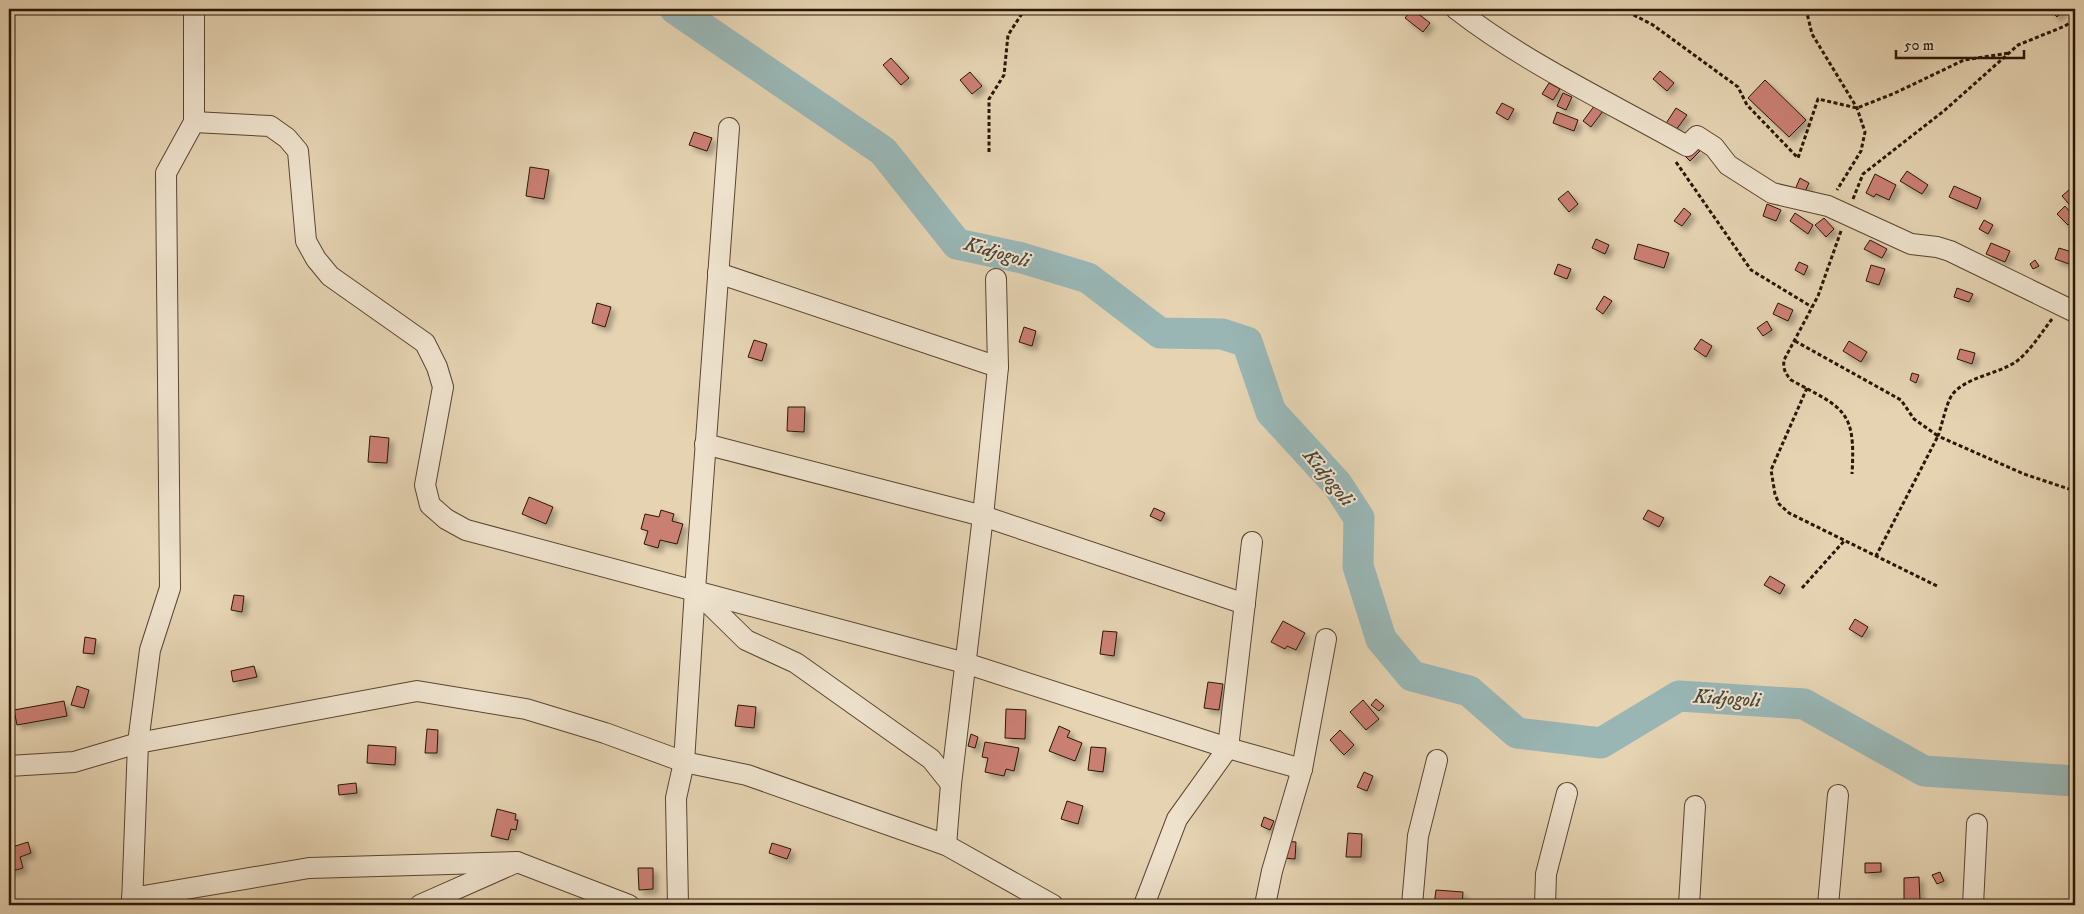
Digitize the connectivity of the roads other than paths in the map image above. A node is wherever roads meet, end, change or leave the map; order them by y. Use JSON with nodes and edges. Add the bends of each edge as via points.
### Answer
{"nodes":[{"id":1,"x":194,"y":9,"type":"edge"},
{"id":2,"x":1456,"y":9,"type":"edge"},
{"id":3,"x":194,"y":122,"type":"junction"},
{"id":4,"x":728,"y":128,"type":"dead end"},
{"id":5,"x":718,"y":273,"type":"junction"},
{"id":6,"x":996,"y":279,"type":"dead end"},
{"id":7,"x":2069,"y":308,"type":"edge"},
{"id":8,"x":998,"y":367,"type":"junction"},
{"id":9,"x":705,"y":444,"type":"junction"},
{"id":10,"x":983,"y":516,"type":"junction"},
{"id":11,"x":1252,"y":542,"type":"dead end"},
{"id":12,"x":695,"y":590,"type":"junction"},
{"id":13,"x":1245,"y":604,"type":"junction"},
{"id":14,"x":1326,"y":639,"type":"dead end"},
{"id":15,"x":965,"y":663,"type":"junction"},
{"id":16,"x":138,"y":743,"type":"junction"},
{"id":17,"x":1228,"y":748,"type":"junction"},
{"id":18,"x":1437,"y":760,"type":"dead end"},
{"id":19,"x":684,"y":762,"type":"junction"},
{"id":20,"x":9,"y":766,"type":"edge"},
{"id":21,"x":1302,"y":769,"type":"junction"},
{"id":22,"x":951,"y":784,"type":"junction"},
{"id":23,"x":1567,"y":793,"type":"dead end"},
{"id":24,"x":1838,"y":795,"type":"dead end"},
{"id":25,"x":1695,"y":806,"type":"dead end"},
{"id":26,"x":1977,"y":824,"type":"dead end"},
{"id":27,"x":946,"y":845,"type":"junction"},
{"id":28,"x":517,"y":862,"type":"junction"},
{"id":29,"x":132,"y":901,"type":"edge"},
{"id":30,"x":1043,"y":903,"type":"edge"},
{"id":31,"x":621,"y":904,"type":"edge"},
{"id":32,"x":420,"y":905,"type":"edge"},
{"id":33,"x":678,"y":905,"type":"edge"},
{"id":34,"x":1144,"y":905,"type":"edge"},
{"id":35,"x":1266,"y":905,"type":"edge"},
{"id":36,"x":1412,"y":905,"type":"edge"},
{"id":37,"x":1545,"y":905,"type":"edge"},
{"id":38,"x":1689,"y":905,"type":"edge"},
{"id":39,"x":1828,"y":905,"type":"edge"},
{"id":40,"x":1974,"y":905,"type":"edge"}],
"edges":[{"from":1,"to":3,"type":"street"},
{"from":2,"to":7,"type":"street","via":[[1525,58],[1687,146],[1697,136],[1714,147],[1728,165],[1772,193],[1828,206],[1904,242],[1950,251]]},
{"from":3,"to":12,"type":"street","via":[[270,126],[293,144],[298,151],[306,241],[316,259],[330,276],[425,343],[437,366],[443,388],[425,485],[430,505],[466,530]]},
{"from":3,"to":16,"type":"street","via":[[166,173],[170,588],[150,650]]},
{"from":4,"to":5,"type":"street"},
{"from":5,"to":8,"type":"street"},
{"from":5,"to":9,"type":"street"},
{"from":6,"to":8,"type":"street"},
{"from":8,"to":10,"type":"street"},
{"from":9,"to":10,"type":"street"},
{"from":9,"to":12,"type":"street"},
{"from":10,"to":13,"type":"street"},
{"from":10,"to":15,"type":"street"},
{"from":11,"to":13,"type":"street"},
{"from":12,"to":15,"type":"street"},
{"from":12,"to":19,"type":"street"},
{"from":12,"to":22,"type":"street","via":[[746,640],[796,663],[931,759]]},
{"from":13,"to":17,"type":"street"},
{"from":14,"to":21,"type":"street"},
{"from":15,"to":17,"type":"street"},
{"from":15,"to":22,"type":"street"},
{"from":16,"to":19,"type":"street","via":[[417,691],[526,709]]},
{"from":16,"to":20,"type":"street","via":[[74,762]]},
{"from":16,"to":29,"type":"street"},
{"from":17,"to":21,"type":"street"},
{"from":17,"to":34,"type":"street","via":[[1178,819]]},
{"from":18,"to":36,"type":"street","via":[[1418,836]]},
{"from":19,"to":27,"type":"street","via":[[747,775]]},
{"from":19,"to":33,"type":"street","via":[[676,798]]},
{"from":21,"to":35,"type":"street","via":[[1272,871]]},
{"from":22,"to":27,"type":"street"},
{"from":23,"to":37,"type":"street","via":[[1546,874]]},
{"from":24,"to":39,"type":"street"},
{"from":25,"to":38,"type":"street"},
{"from":26,"to":40,"type":"street"},
{"from":27,"to":30,"type":"street"},
{"from":28,"to":29,"type":"street","via":[[309,868]]},
{"from":28,"to":31,"type":"street"},
{"from":28,"to":32,"type":"street"}]}
